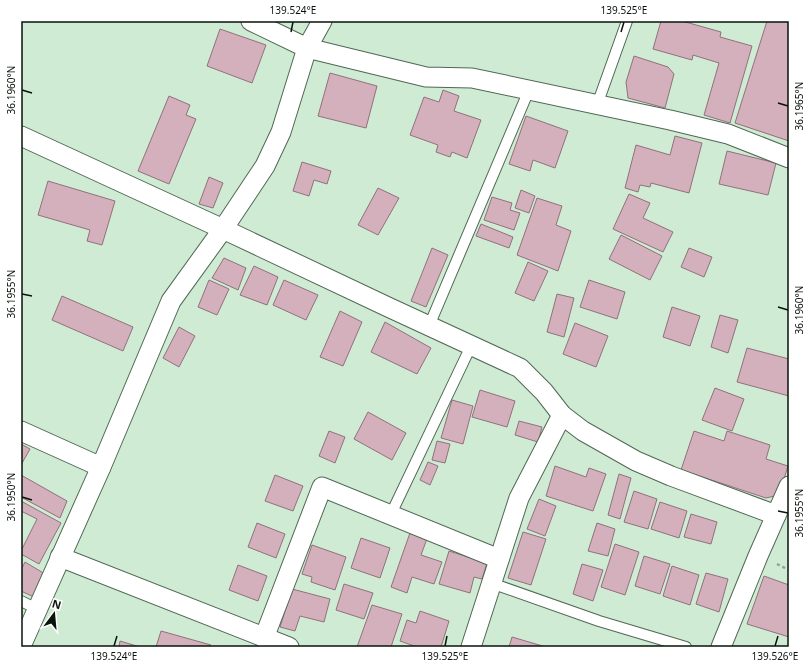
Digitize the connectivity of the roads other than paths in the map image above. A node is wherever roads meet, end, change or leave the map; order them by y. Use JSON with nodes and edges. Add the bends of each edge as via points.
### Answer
{"nodes":[{"id":1,"x":251,"y":21,"type":"edge"},
{"id":2,"x":322,"y":21,"type":"edge"},
{"id":3,"x":628,"y":21,"type":"edge"},
{"id":4,"x":307,"y":48,"type":"junction"},
{"id":5,"x":529,"y":90,"type":"junction"},
{"id":6,"x":597,"y":104,"type":"junction"},
{"id":7,"x":21,"y":136,"type":"edge"},
{"id":8,"x":789,"y":158,"type":"edge"},
{"id":9,"x":223,"y":229,"type":"junction"},
{"id":10,"x":429,"y":326,"type":"junction"},
{"id":11,"x":471,"y":346,"type":"junction"},
{"id":12,"x":562,"y":415,"type":"junction"},
{"id":13,"x":21,"y":430,"type":"edge"},
{"id":14,"x":101,"y":467,"type":"junction"},
{"id":15,"x":789,"y":486,"type":"edge"},
{"id":16,"x":391,"y":514,"type":"junction"},
{"id":17,"x":776,"y":515,"type":"junction"},
{"id":18,"x":60,"y":557,"type":"junction"},
{"id":19,"x":499,"y":559,"type":"junction"},
{"id":20,"x":491,"y":583,"type":"junction"},
{"id":21,"x":29,"y":605,"type":"edge"},
{"id":22,"x":264,"y":638,"type":"junction"},
{"id":23,"x":21,"y":646,"type":"edge"},
{"id":24,"x":289,"y":647,"type":"edge"},
{"id":25,"x":471,"y":647,"type":"edge"},
{"id":26,"x":686,"y":647,"type":"edge"},
{"id":27,"x":721,"y":647,"type":"edge"}],
"edges":[{"from":1,"to":4,"type":"street"},
{"from":2,"to":4,"type":"street"},
{"from":3,"to":6,"type":"lane"},
{"from":4,"to":5,"type":"street","via":[[426,77],[472,78]]},
{"from":4,"to":9,"type":"street","via":[[281,132],[265,166]]},
{"from":5,"to":6,"type":"street"},
{"from":5,"to":10,"type":"lane"},
{"from":6,"to":8,"type":"street","via":[[728,134]]},
{"from":7,"to":9,"type":"street"},
{"from":9,"to":10,"type":"street"},
{"from":9,"to":14,"type":"street","via":[[172,301]]},
{"from":10,"to":11,"type":"street"},
{"from":11,"to":12,"type":"street","via":[[520,368]]},
{"from":11,"to":16,"type":"lane"},
{"from":12,"to":17,"type":"street","via":[[583,431],[636,461]]},
{"from":12,"to":19,"type":"street","via":[[519,498]]},
{"from":13,"to":14,"type":"street"},
{"from":14,"to":18,"type":"street"},
{"from":15,"to":17,"type":"street"},
{"from":16,"to":19,"type":"street"},
{"from":16,"to":22,"type":"street","via":[[322,486]]},
{"from":17,"to":27,"type":"street"},
{"from":18,"to":21,"type":"street"},
{"from":18,"to":22,"type":"street"},
{"from":19,"to":20,"type":"street"},
{"from":20,"to":25,"type":"street"},
{"from":20,"to":26,"type":"lane","via":[[599,621]]},
{"from":21,"to":23,"type":"street"},
{"from":22,"to":24,"type":"street"}]}
